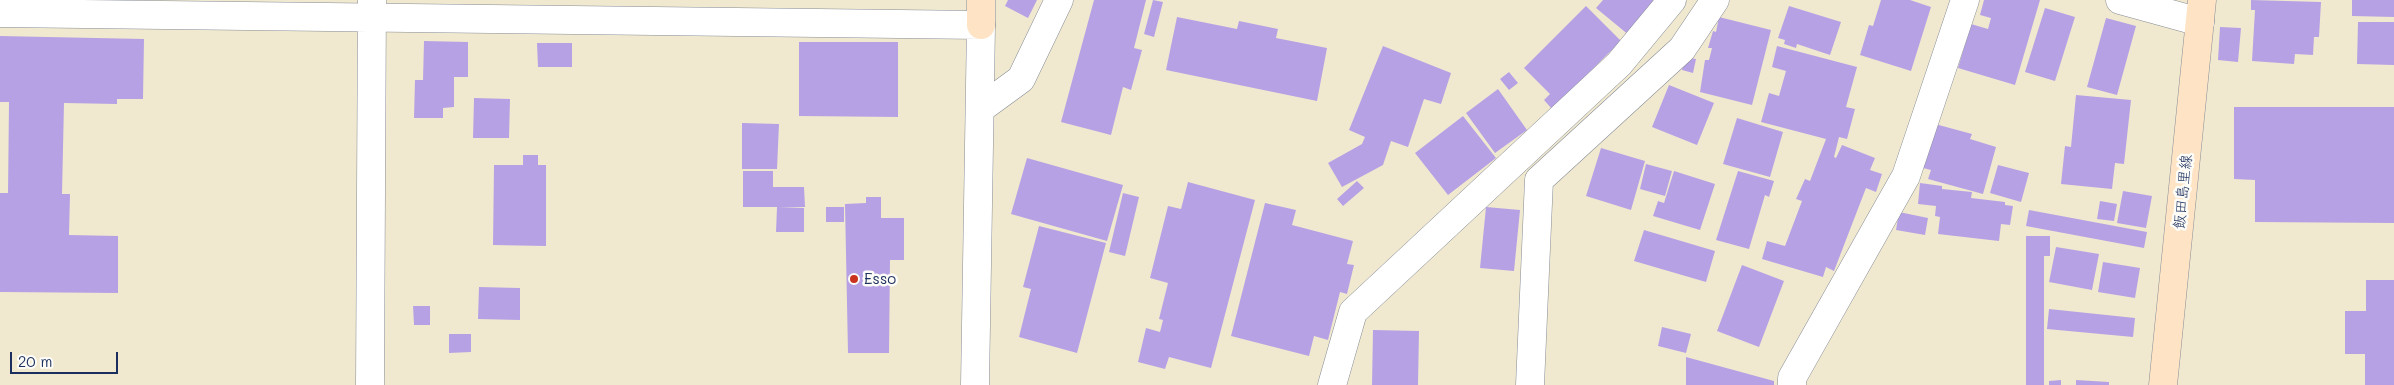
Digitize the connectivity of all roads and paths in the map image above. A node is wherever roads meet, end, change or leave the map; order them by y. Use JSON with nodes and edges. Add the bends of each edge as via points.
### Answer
{"nodes":[{"id":1,"x":1059,"y":0,"type":"edge"},
{"id":2,"x":1672,"y":0,"type":"edge"},
{"id":3,"x":1715,"y":0,"type":"edge"},
{"id":4,"x":1965,"y":0,"type":"edge"},
{"id":5,"x":2120,"y":0,"type":"edge"},
{"id":6,"x":372,"y":9,"type":"edge"},
{"id":7,"x":2201,"y":11,"type":"edge"},
{"id":8,"x":981,"y":12,"type":"edge"},
{"id":9,"x":0,"y":13,"type":"edge"},
{"id":10,"x":980,"y":110,"type":"junction"},
{"id":11,"x":370,"y":385,"type":"edge"},
{"id":12,"x":975,"y":385,"type":"edge"},
{"id":13,"x":1332,"y":385,"type":"edge"},
{"id":14,"x":1530,"y":385,"type":"edge"},
{"id":15,"x":1792,"y":385,"type":"edge"},
{"id":16,"x":2163,"y":385,"type":"edge"}],
"edges":[{"from":1,"to":10,"type":"street","via":[[1021,79]]},
{"from":2,"to":13,"type":"street","via":[[1618,64],[1354,312]]},
{"from":3,"to":14,"type":"street","via":[[1682,49],[1539,180]]},
{"from":4,"to":15,"type":"street","via":[[1906,176],[1792,378]]},
{"from":5,"to":7,"type":"street"},
{"from":6,"to":8,"type":"street"},
{"from":6,"to":9,"type":"street"},
{"from":6,"to":11,"type":"street"},
{"from":7,"to":16,"type":"main road","name":"飯田島里線"},
{"from":8,"to":10,"type":"street"},
{"from":10,"to":12,"type":"street"}]}
